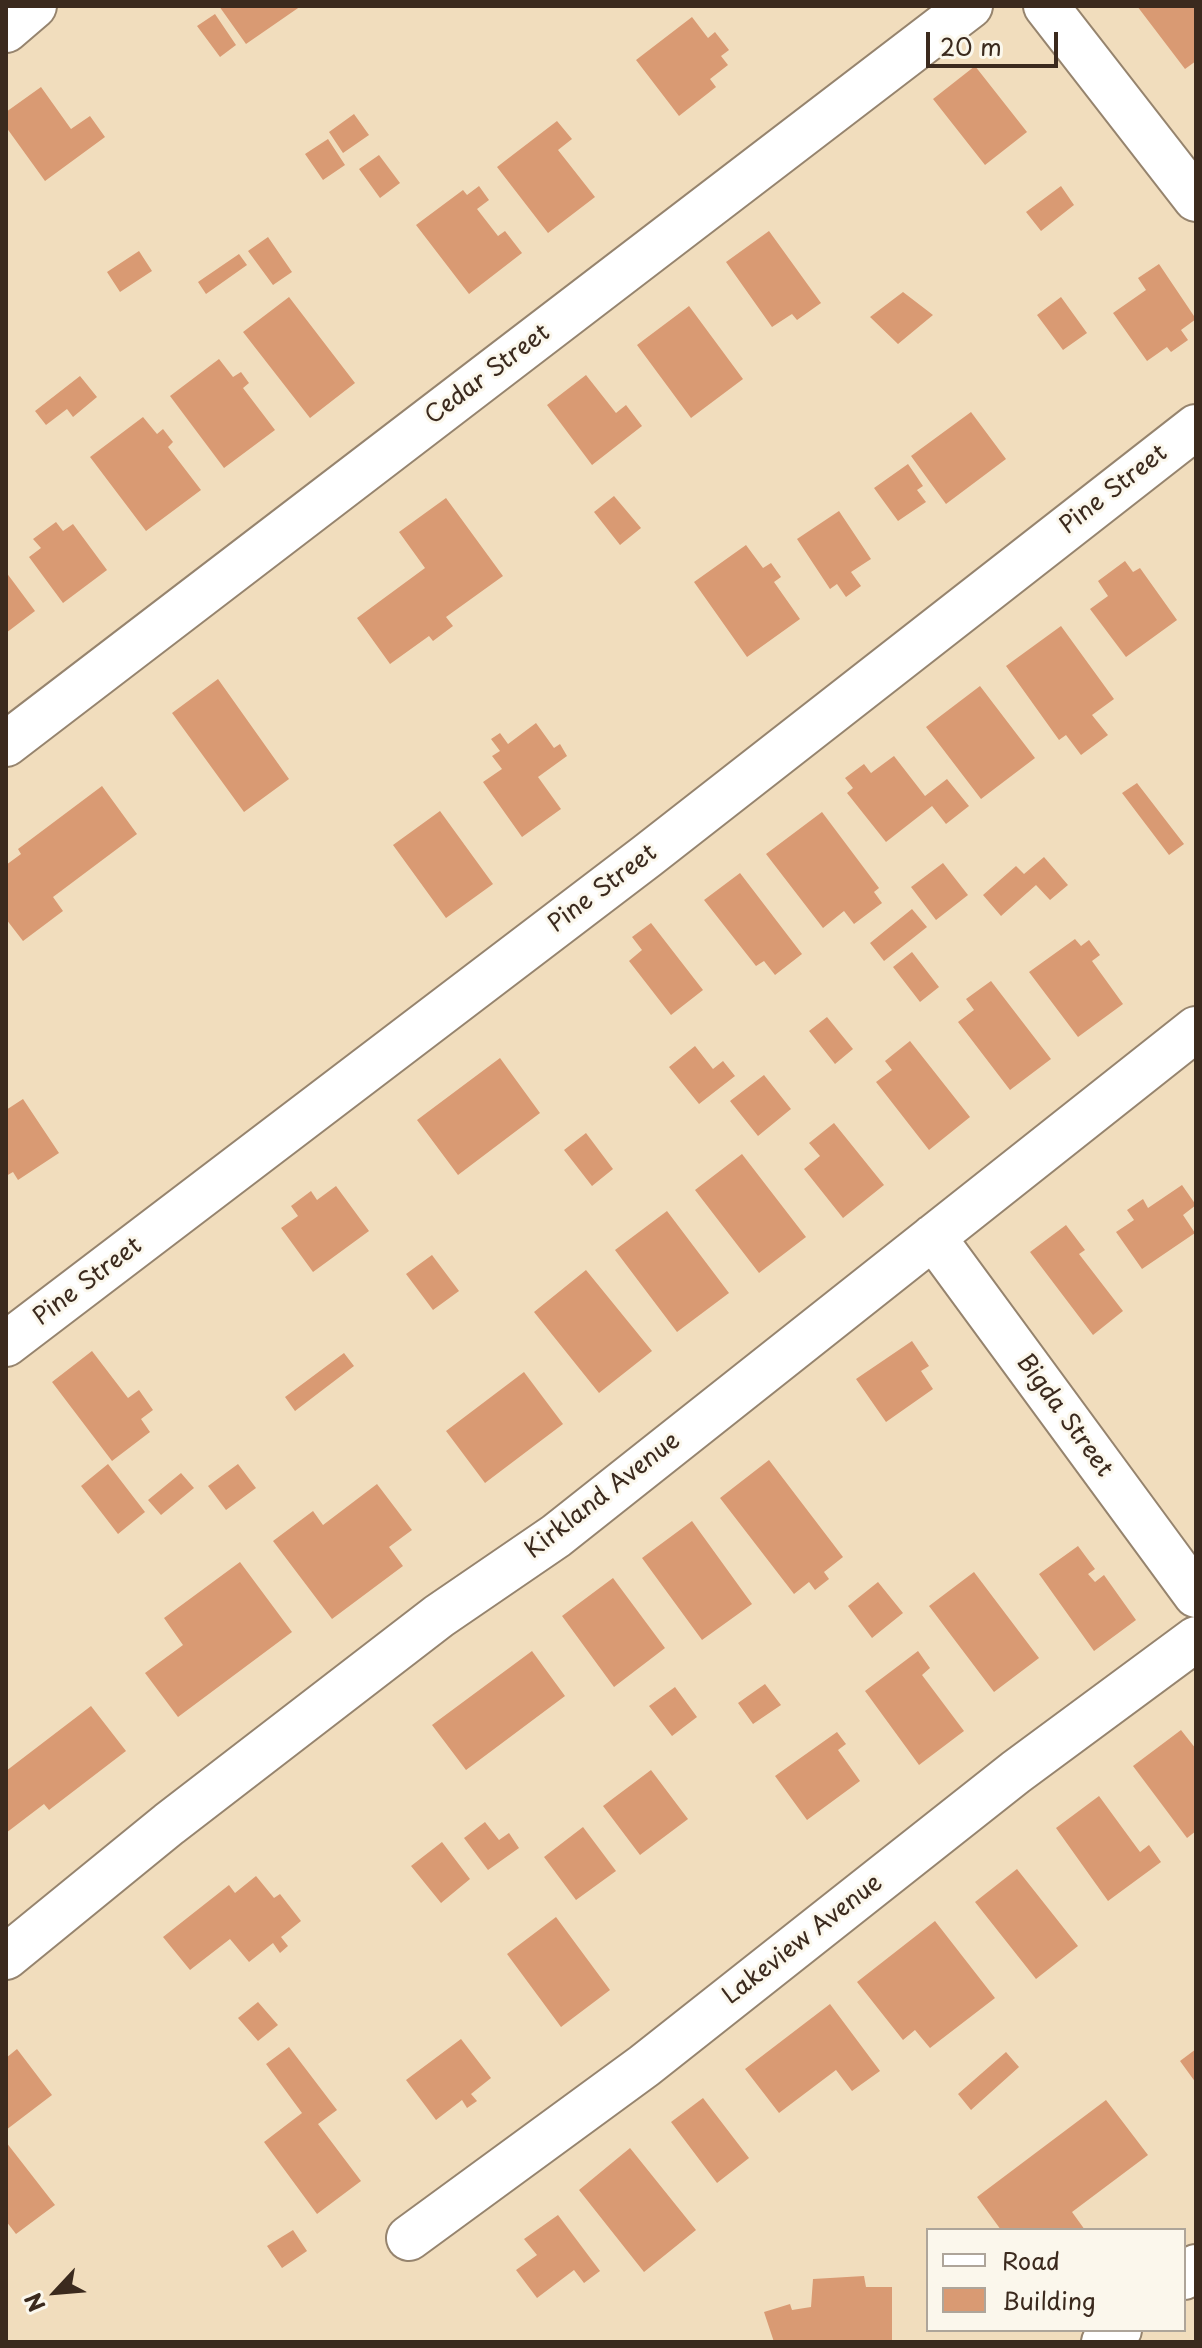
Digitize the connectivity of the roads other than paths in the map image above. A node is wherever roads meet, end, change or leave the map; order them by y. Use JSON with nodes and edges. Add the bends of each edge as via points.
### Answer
{"nodes":[{"id":1,"x":34,"y":6,"type":"edge"},
{"id":2,"x":970,"y":6,"type":"edge"},
{"id":3,"x":1046,"y":6,"type":"edge"},
{"id":4,"x":6,"y":30,"type":"edge"},
{"id":5,"x":1196,"y":199,"type":"edge"},
{"id":6,"x":1196,"y":427,"type":"edge"},
{"id":7,"x":6,"y":744,"type":"edge"},
{"id":8,"x":1196,"y":1029,"type":"edge"},
{"id":9,"x":933,"y":1237,"type":"junction"},
{"id":10,"x":6,"y":1344,"type":"edge"},
{"id":11,"x":1196,"y":1595,"type":"edge"},
{"id":12,"x":1196,"y":1639,"type":"edge"},
{"id":13,"x":6,"y":1957,"type":"edge"},
{"id":14,"x":409,"y":2238,"type":"dead end"}],
"edges":[{"from":1,"to":4,"type":"street"},
{"from":2,"to":7,"type":"street","name":"Cedar Street"},
{"from":3,"to":5,"type":"street"},
{"from":6,"to":10,"type":"street","name":"Pine Street","via":[[647,856]]},
{"from":8,"to":9,"type":"street","name":"Kirkland Avenue"},
{"from":9,"to":11,"type":"street","name":"Bigda Street"},
{"from":9,"to":13,"type":"street","name":"Kirkland Avenue","via":[[556,1536],[439,1616],[169,1824]]},
{"from":12,"to":14,"type":"street","name":"Lakeview Avenue","via":[[1016,1772],[644,2066]]}]}
